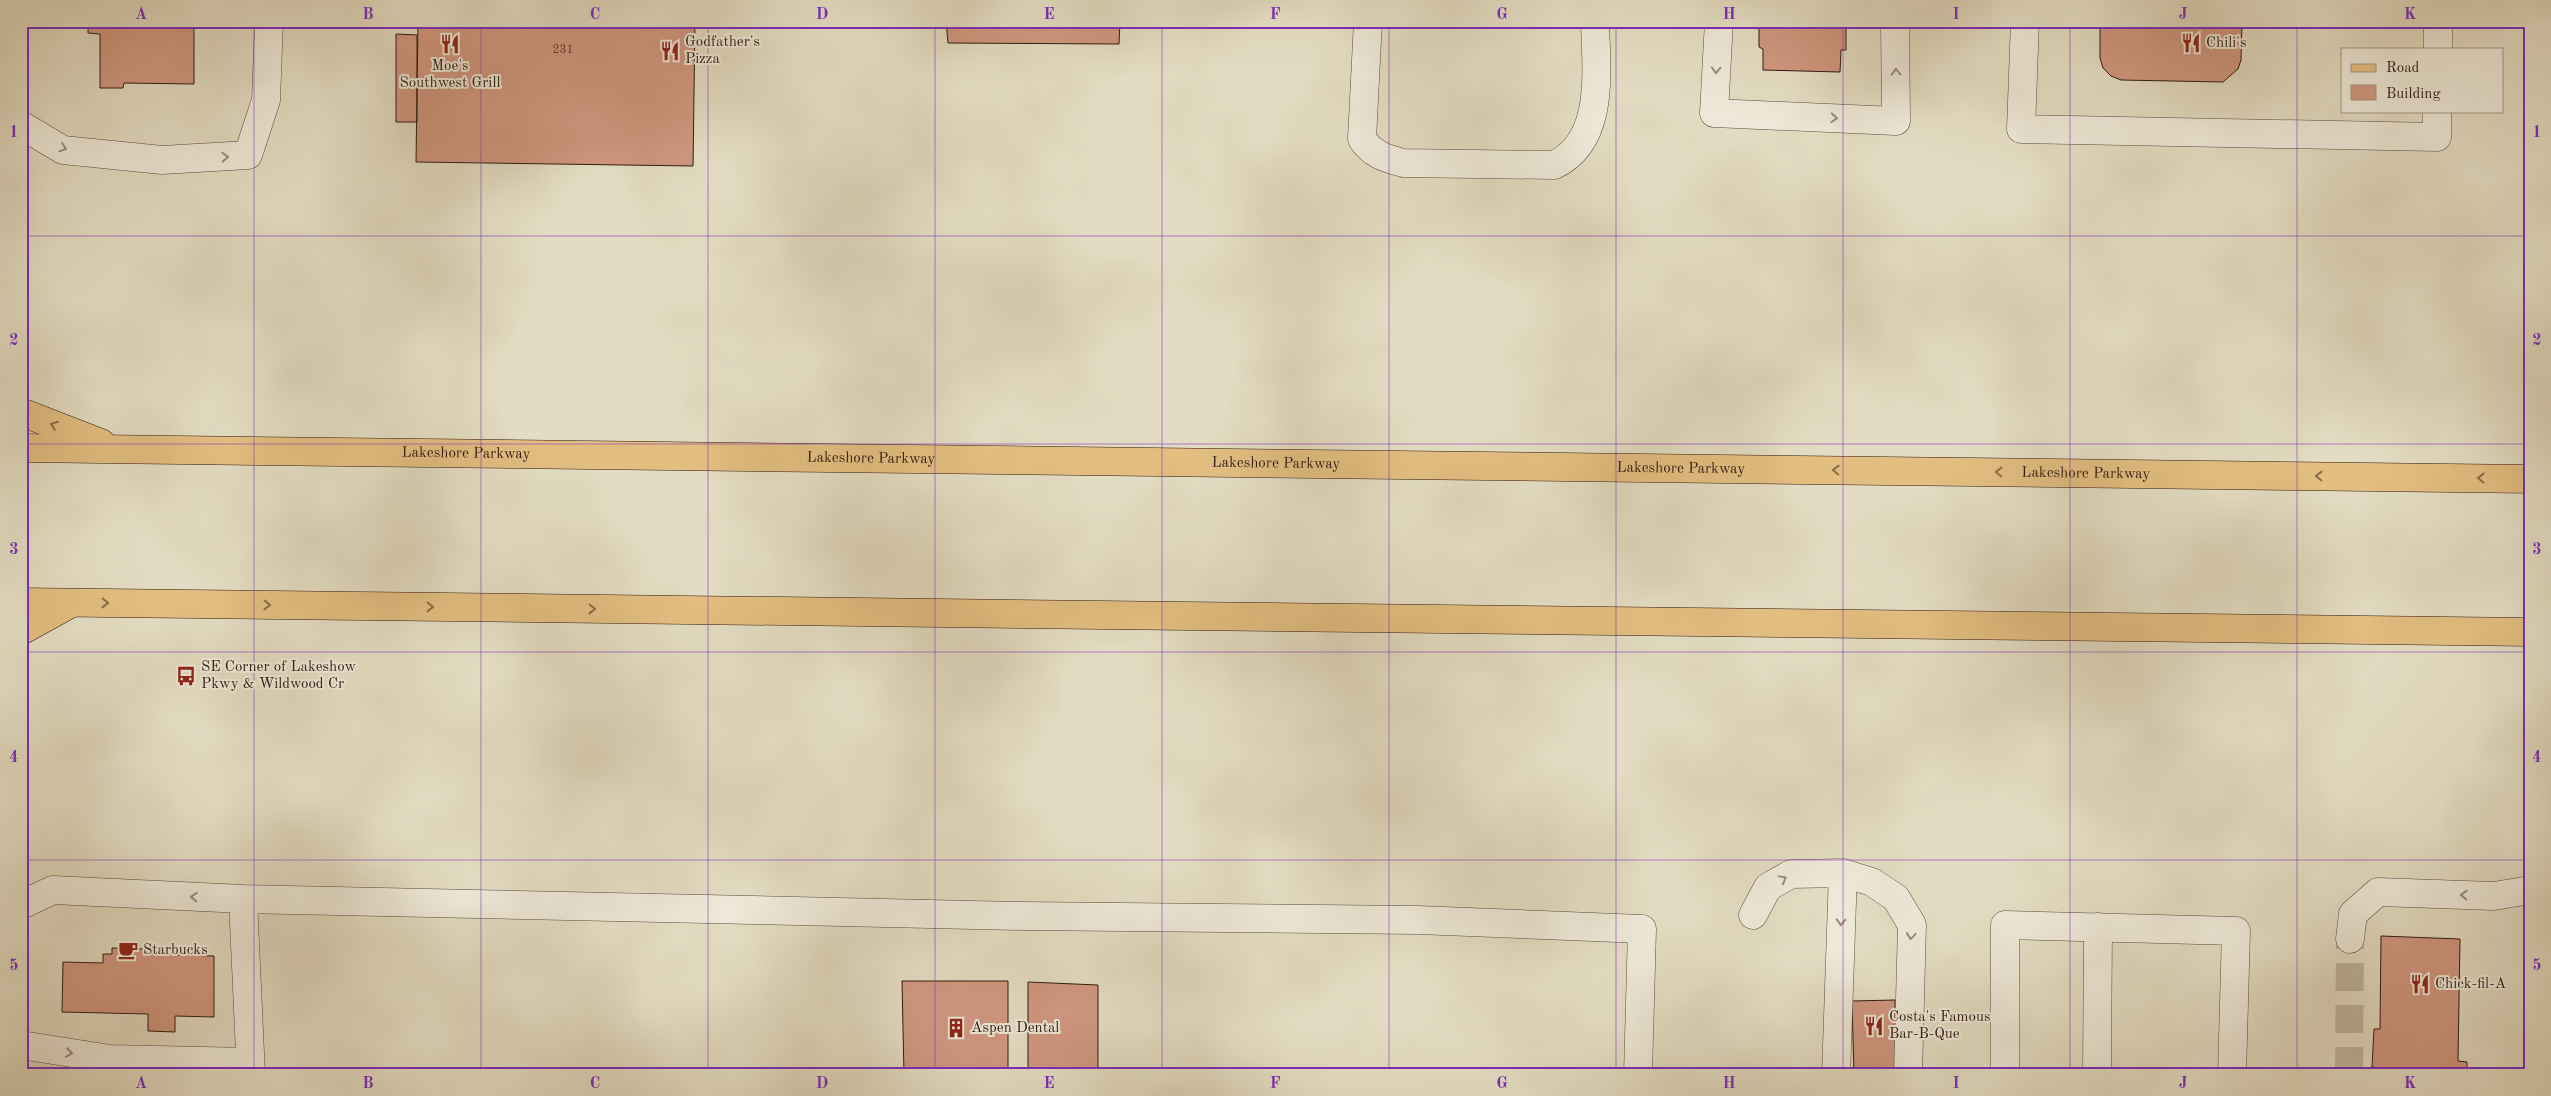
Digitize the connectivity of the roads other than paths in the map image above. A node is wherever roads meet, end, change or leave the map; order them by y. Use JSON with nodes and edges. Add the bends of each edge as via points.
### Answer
{"nodes":[{"id":1,"x":269,"y":21,"type":"edge"},
{"id":2,"x":1368,"y":21,"type":"edge"},
{"id":3,"x":1595,"y":21,"type":"edge"},
{"id":4,"x":1719,"y":21,"type":"edge"},
{"id":5,"x":1895,"y":21,"type":"edge"},
{"id":6,"x":2025,"y":21,"type":"edge"},
{"id":7,"x":2438,"y":21,"type":"edge"},
{"id":8,"x":2438,"y":48,"type":"edge"},
{"id":9,"x":2437,"y":112,"type":"edge"},
{"id":10,"x":21,"y":125,"type":"edge"},
{"id":11,"x":21,"y":412,"type":"edge"},
{"id":12,"x":21,"y":448,"type":"edge"},
{"id":13,"x":116,"y":450,"type":"junction"},
{"id":14,"x":2530,"y":479,"type":"edge"},
{"id":15,"x":21,"y":602,"type":"edge"},
{"id":16,"x":73,"y":603,"type":"junction"},
{"id":17,"x":21,"y":632,"type":"edge"},
{"id":18,"x":2530,"y":632,"type":"edge"},
{"id":19,"x":1843,"y":873,"type":"junction"},
{"id":20,"x":2530,"y":890,"type":"edge"},
{"id":21,"x":2494,"y":896,"type":"junction"},
{"id":22,"x":243,"y":899,"type":"junction"},
{"id":23,"x":21,"y":905,"type":"edge"},
{"id":24,"x":2530,"y":912,"type":"edge"},
{"id":25,"x":1753,"y":915,"type":"dead end"},
{"id":26,"x":2098,"y":927,"type":"junction"},
{"id":27,"x":2350,"y":939,"type":"tunnel mouth"},
{"id":28,"x":21,"y":1045,"type":"edge"},
{"id":29,"x":251,"y":1068,"type":"edge"},
{"id":30,"x":1638,"y":1075,"type":"edge"},
{"id":31,"x":1836,"y":1075,"type":"edge"},
{"id":32,"x":1908,"y":1075,"type":"edge"},
{"id":33,"x":2005,"y":1075,"type":"edge"},
{"id":34,"x":2097,"y":1075,"type":"edge"},
{"id":35,"x":2232,"y":1075,"type":"edge"}],
"edges":[{"from":10,"to":1,"type":"lane","one_way":true,"via":[[63,150],[162,160],[248,155],[266,100]]},
{"from":2,"to":3,"type":"lane","via":[[1362,139],[1369,149],[1381,158],[1403,163],[1554,165],[1568,158],[1578,147],[1593,111],[1597,94]]},
{"from":4,"to":5,"type":"lane","one_way":true,"via":[[1714,113],[1896,121]]},
{"from":6,"to":9,"type":"lane","via":[[2021,129],[2437,137]]},
{"from":7,"to":8,"type":"lane"},
{"from":13,"to":11,"type":"main road","one_way":true},
{"from":12,"to":13,"type":"main road","name":"Lakeshore Parkway"},
{"from":14,"to":13,"type":"main road","name":"Lakeshore Parkway","one_way":true},
{"from":15,"to":16,"type":"main road"},
{"from":16,"to":17,"type":"main road"},
{"from":16,"to":18,"type":"main road","one_way":true},
{"from":25,"to":19,"type":"lane","one_way":true,"via":[[1768,887],[1791,874]]},
{"from":19,"to":31,"type":"lane","one_way":true},
{"from":19,"to":32,"type":"lane","one_way":true,"via":[[1872,882],[1896,898],[1912,925]]},
{"from":20,"to":21,"type":"lane"},
{"from":21,"to":24,"type":"lane"},
{"from":21,"to":27,"type":"lane","one_way":true,"via":[[2378,892],[2353,914]]},
{"from":22,"to":23,"type":"lane","one_way":true,"via":[[53,890]]},
{"from":22,"to":29,"type":"lane"},
{"from":22,"to":30,"type":"lane","via":[[1022,916],[1418,920],[1642,929]]},
{"from":26,"to":33,"type":"lane","via":[[2005,925]]},
{"from":26,"to":34,"type":"lane"},
{"from":26,"to":35,"type":"lane","via":[[2236,931]]},
{"from":28,"to":29,"type":"lane","one_way":true,"via":[[110,1059]]}]}
